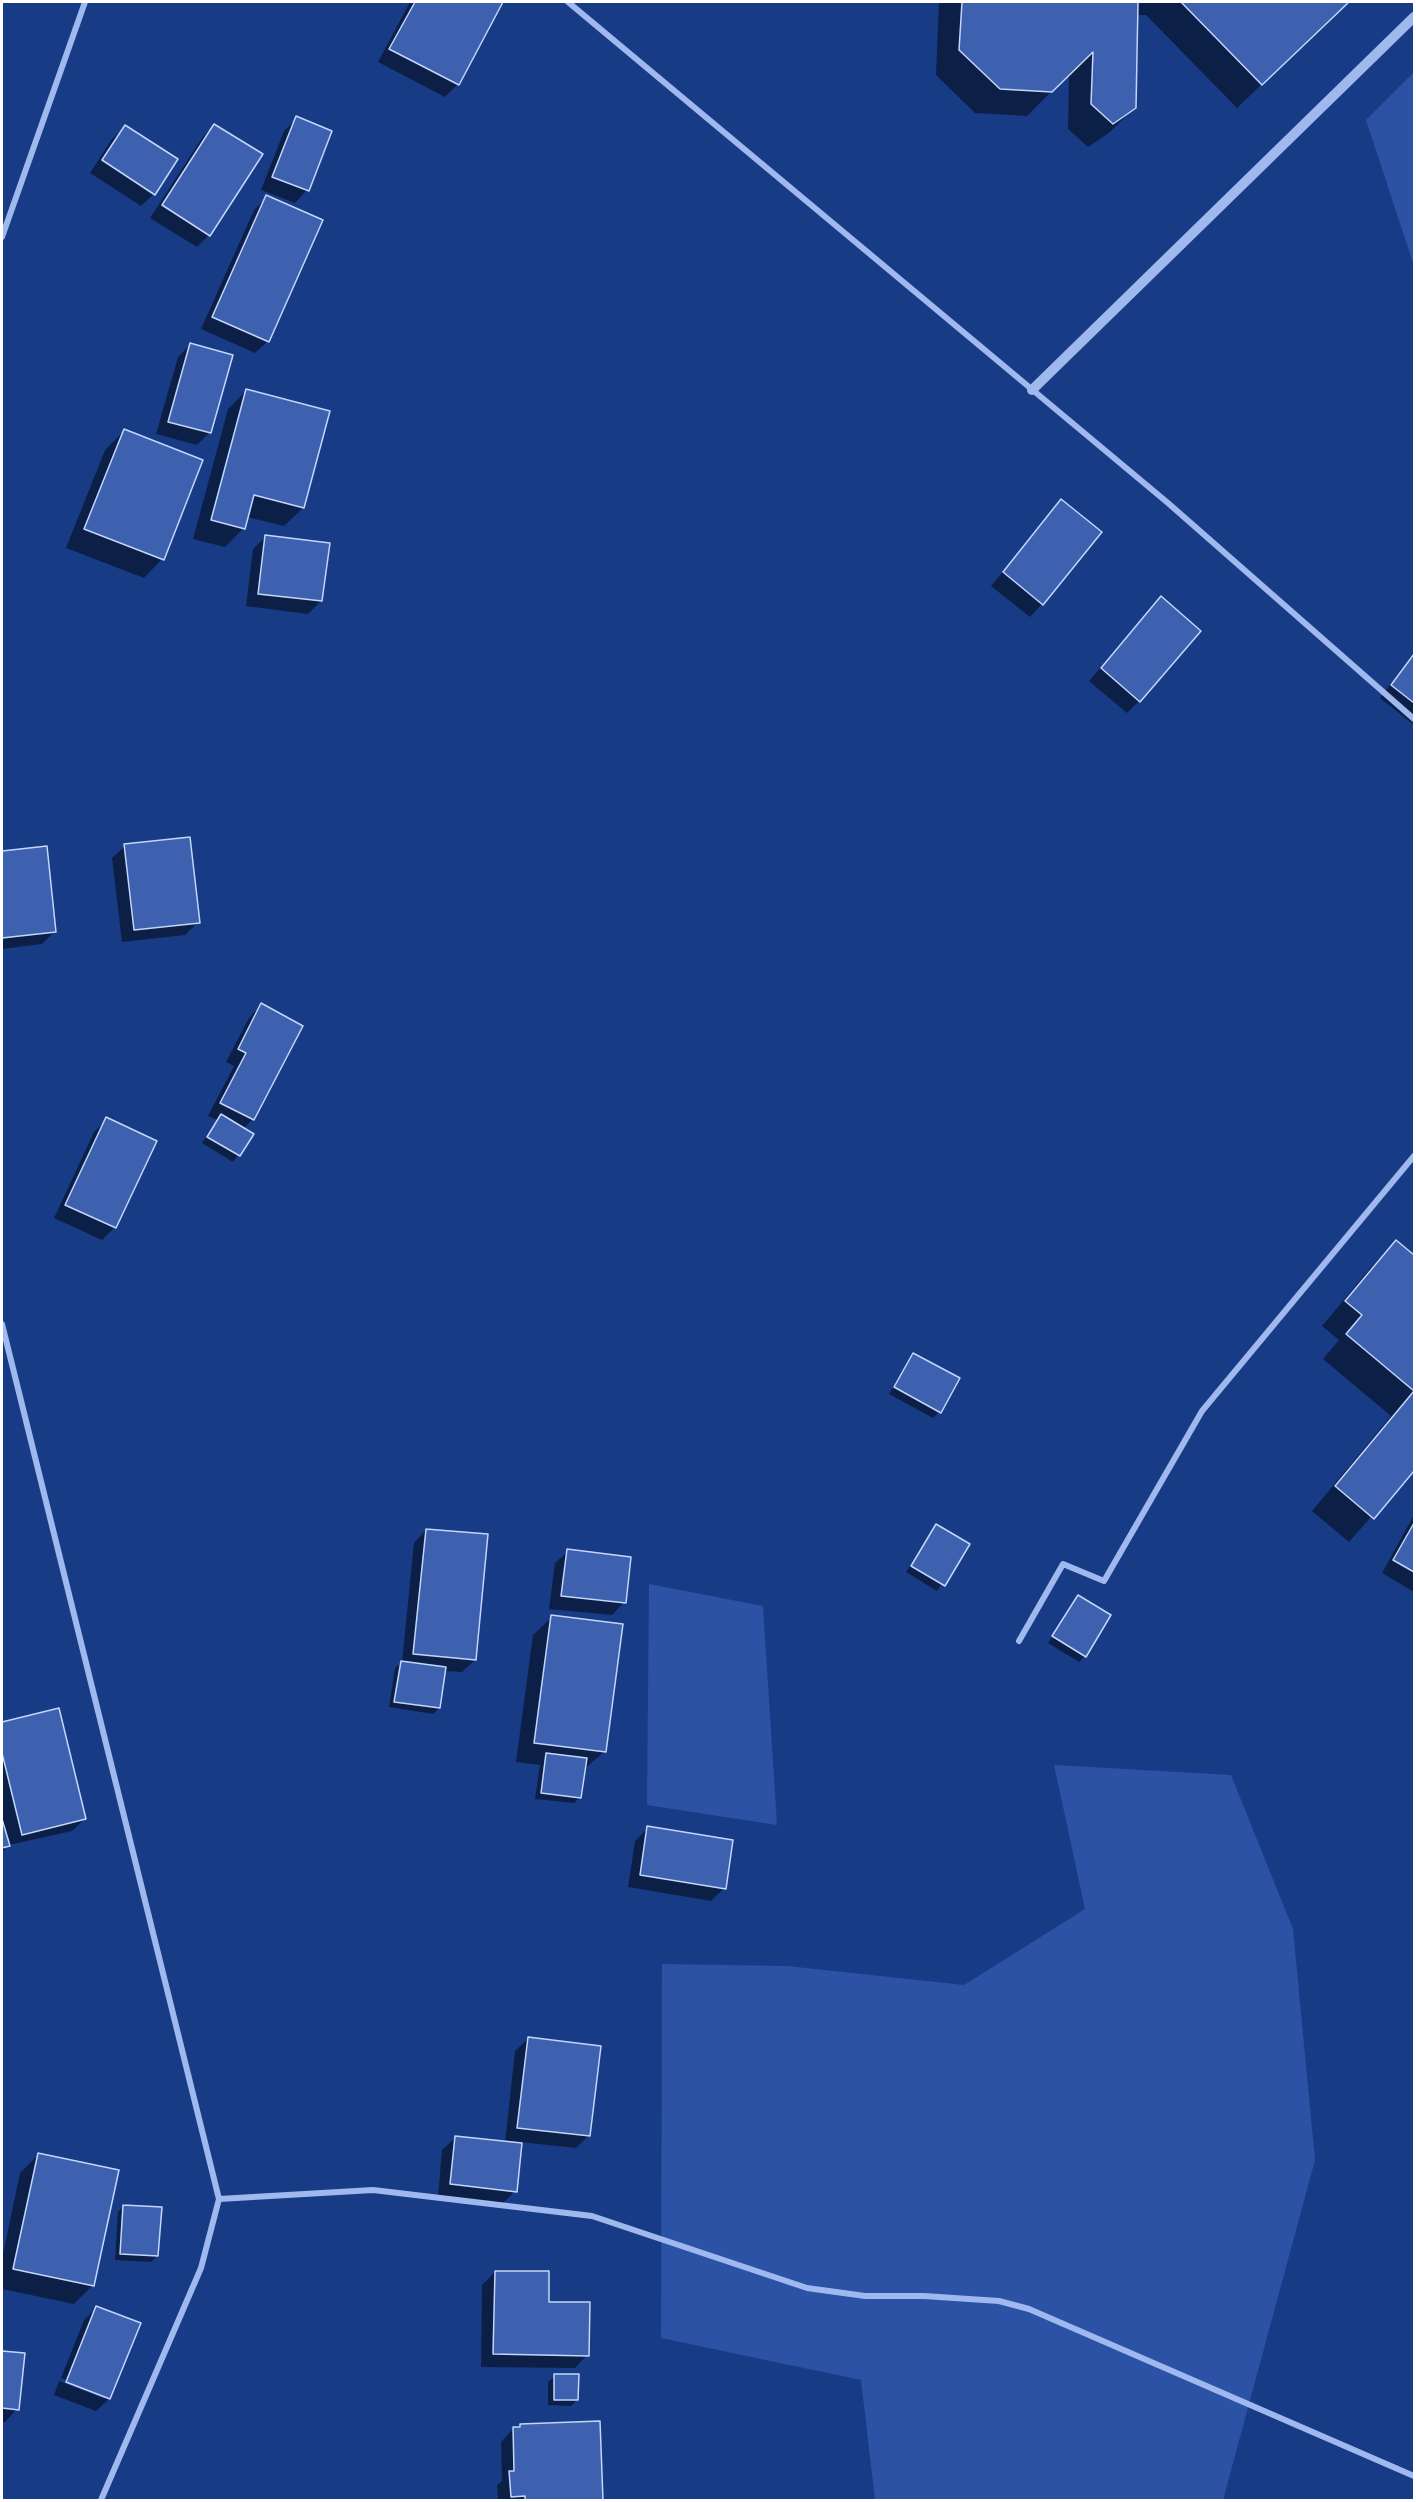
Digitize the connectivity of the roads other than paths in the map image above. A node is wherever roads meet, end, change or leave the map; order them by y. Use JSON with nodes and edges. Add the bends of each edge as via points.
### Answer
{"nodes":[{"id":1,"x":85,"y":2,"type":"edge"},
{"id":2,"x":568,"y":2,"type":"edge"},
{"id":3,"x":1414,"y":17,"type":"edge"},
{"id":4,"x":2,"y":237,"type":"edge"},
{"id":5,"x":1032,"y":390,"type":"junction"},
{"id":6,"x":1414,"y":719,"type":"edge"},
{"id":7,"x":1414,"y":1156,"type":"edge"},
{"id":8,"x":2,"y":1324,"type":"edge"},
{"id":9,"x":1019,"y":1641,"type":"dead end"},
{"id":10,"x":219,"y":2199,"type":"junction"},
{"id":11,"x":1414,"y":2476,"type":"edge"},
{"id":12,"x":101,"y":2500,"type":"edge"}],
"edges":[{"from":1,"to":4,"type":"street"},
{"from":2,"to":5,"type":"street"},
{"from":3,"to":5,"type":"street"},
{"from":5,"to":6,"type":"street","via":[[1168,503]]},
{"from":7,"to":9,"type":"street","via":[[1202,1411],[1104,1581],[1064,1564]]},
{"from":8,"to":10,"type":"street"},
{"from":10,"to":11,"type":"street","via":[[374,2190],[592,2216],[807,2288],[865,2296],[924,2295],[999,2301],[1029,2309]]},
{"from":10,"to":12,"type":"street","via":[[201,2268]]}]}
